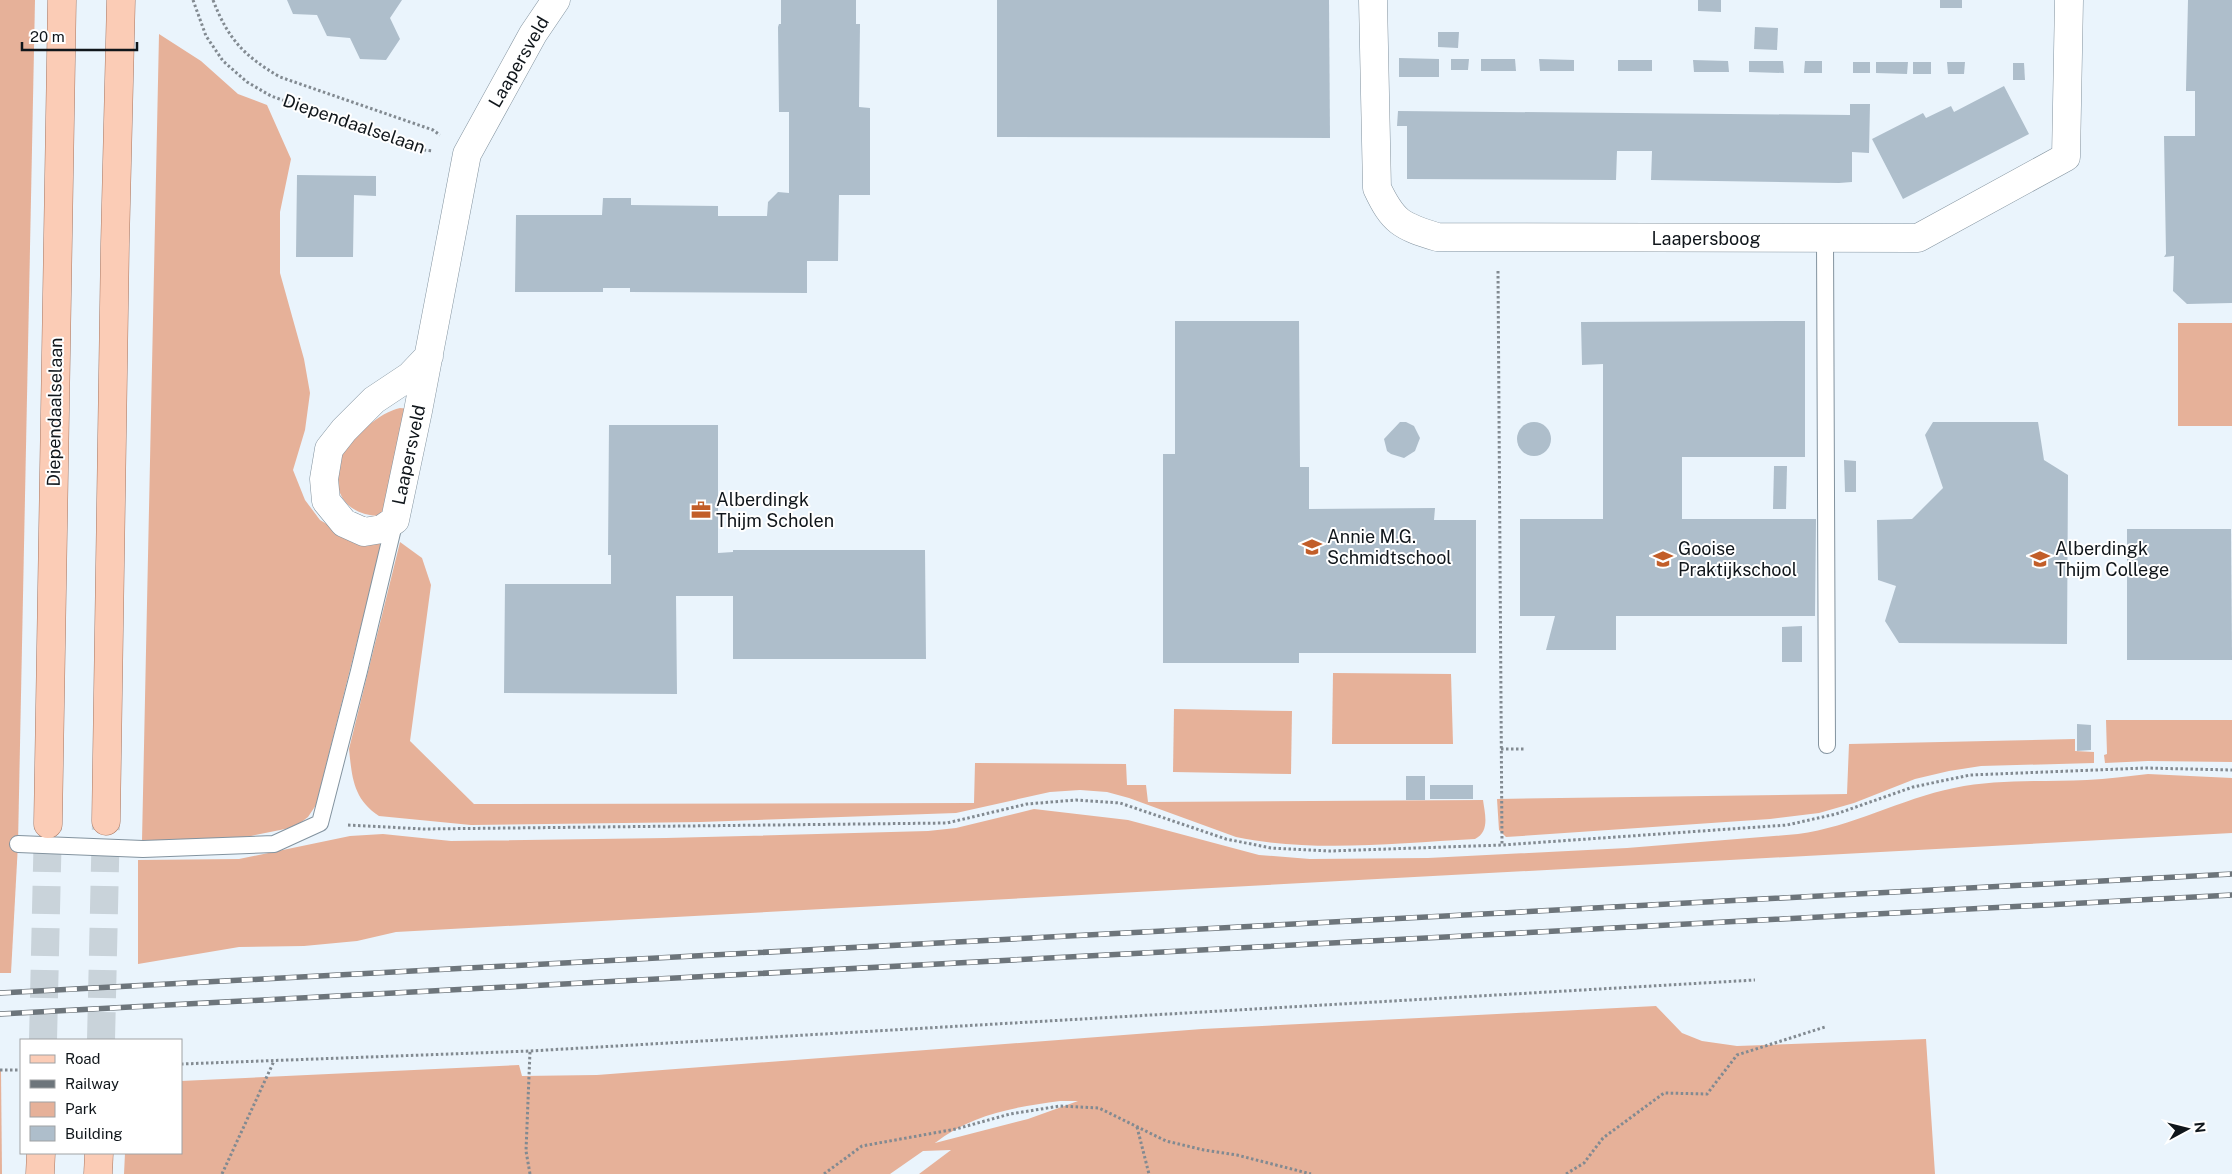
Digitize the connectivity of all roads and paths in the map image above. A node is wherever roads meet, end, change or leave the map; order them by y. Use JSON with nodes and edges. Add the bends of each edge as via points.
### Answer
{"nodes":[{"id":1,"x":62,"y":0,"type":"edge"},
{"id":2,"x":121,"y":0,"type":"edge"},
{"id":3,"x":194,"y":0,"type":"edge"},
{"id":4,"x":213,"y":0,"type":"edge"},
{"id":5,"x":556,"y":0,"type":"edge"},
{"id":6,"x":1374,"y":0,"type":"edge"},
{"id":7,"x":2070,"y":0,"type":"edge"},
{"id":8,"x":467,"y":154,"type":"junction"},
{"id":9,"x":1498,"y":238,"type":"junction"},
{"id":10,"x":1826,"y":239,"type":"junction"},
{"id":11,"x":429,"y":356,"type":"junction"},
{"id":12,"x":395,"y":520,"type":"junction"},
{"id":13,"x":1827,"y":745,"type":"dead end"},
{"id":14,"x":1501,"y":749,"type":"junction"},
{"id":15,"x":1524,"y":749,"type":"dead end"},
{"id":16,"x":2232,"y":770,"type":"edge"},
{"id":17,"x":106,"y":821,"type":"tunnel mouth"},
{"id":18,"x":320,"y":823,"type":"junction"},
{"id":19,"x":48,"y":824,"type":"tunnel mouth"},
{"id":20,"x":18,"y":844,"type":"dead end"},
{"id":21,"x":1502,"y":846,"type":"junction"},
{"id":22,"x":1755,"y":980,"type":"dead end"},
{"id":23,"x":1825,"y":1027,"type":"dead end"},
{"id":24,"x":530,"y":1051,"type":"junction"},
{"id":25,"x":274,"y":1061,"type":"junction"},
{"id":26,"x":182,"y":1064,"type":"edge"},
{"id":27,"x":0,"y":1070,"type":"edge"},
{"id":28,"x":20,"y":1070,"type":"edge"},
{"id":29,"x":1137,"y":1126,"type":"junction"},
{"id":30,"x":41,"y":1154,"type":"edge"},
{"id":31,"x":99,"y":1154,"type":"edge"},
{"id":32,"x":40,"y":1174,"type":"edge"},
{"id":33,"x":98,"y":1174,"type":"edge"},
{"id":34,"x":222,"y":1174,"type":"edge"},
{"id":35,"x":530,"y":1174,"type":"edge"},
{"id":36,"x":824,"y":1174,"type":"edge"},
{"id":37,"x":1149,"y":1174,"type":"edge"},
{"id":38,"x":1311,"y":1174,"type":"edge"},
{"id":39,"x":1566,"y":1174,"type":"edge"}],
"edges":[{"from":1,"to":19,"type":"main road","name":"Diependaalselaan"},
{"from":2,"to":17,"type":"main road"},
{"from":3,"to":8,"type":"path","name":"Diependaalselaan","via":[[206,36],[223,61],[247,82],[271,96],[425,150]]},
{"from":4,"to":8,"type":"path","name":"Diependaalselaan","via":[[229,34],[242,51],[261,66],[280,77],[433,130]]},
{"from":5,"to":8,"type":"street","name":"Laapersveld","via":[[533,34]]},
{"from":6,"to":9,"type":"street","name":"Laapersboog","via":[[1377,188],[1388,212],[1410,229],[1437,237]]},
{"from":7,"to":10,"type":"street","name":"Laapersboog","via":[[2066,157],[1918,238]]},
{"from":8,"to":11,"type":"street","name":"Laapersveld"},
{"from":9,"to":10,"type":"street","name":"Laapersboog"},
{"from":9,"to":14,"type":"path"},
{"from":10,"to":13,"type":"lane"},
{"from":11,"to":12,"type":"street","name":"Laapersveld"},
{"from":11,"to":12,"type":"street","name":"Laapersveld","via":[[410,376],[374,400],[330,449],[324,479],[326,501],[344,523],[364,532],[382,530]]},
{"from":12,"to":18,"type":"lane"},
{"from":14,"to":15,"type":"path"},
{"from":14,"to":21,"type":"path"},
{"from":16,"to":21,"type":"path","via":[[2146,768],[1970,775],[1913,787],[1836,814],[1787,825]]},
{"from":18,"to":20,"type":"lane","via":[[274,844],[143,849]]},
{"from":18,"to":21,"type":"path","via":[[424,829],[947,823],[1026,804],[1076,800],[1120,803],[1226,839],[1271,848],[1330,852]]},
{"from":22,"to":24,"type":"path"},
{"from":23,"to":39,"type":"path","via":[[1737,1055],[1707,1094],[1664,1093],[1603,1138],[1584,1163]]},
{"from":24,"to":25,"type":"path"},
{"from":24,"to":35,"type":"path","via":[[526,1151]]},
{"from":25,"to":26,"type":"path"},
{"from":25,"to":34,"type":"path"},
{"from":27,"to":28,"type":"path"},
{"from":29,"to":36,"type":"path","via":[[1099,1108],[1060,1106],[862,1146]]},
{"from":29,"to":37,"type":"path"},
{"from":29,"to":38,"type":"path","via":[[1166,1141]]},
{"from":30,"to":32,"type":"main road"},
{"from":31,"to":33,"type":"main road"}]}
